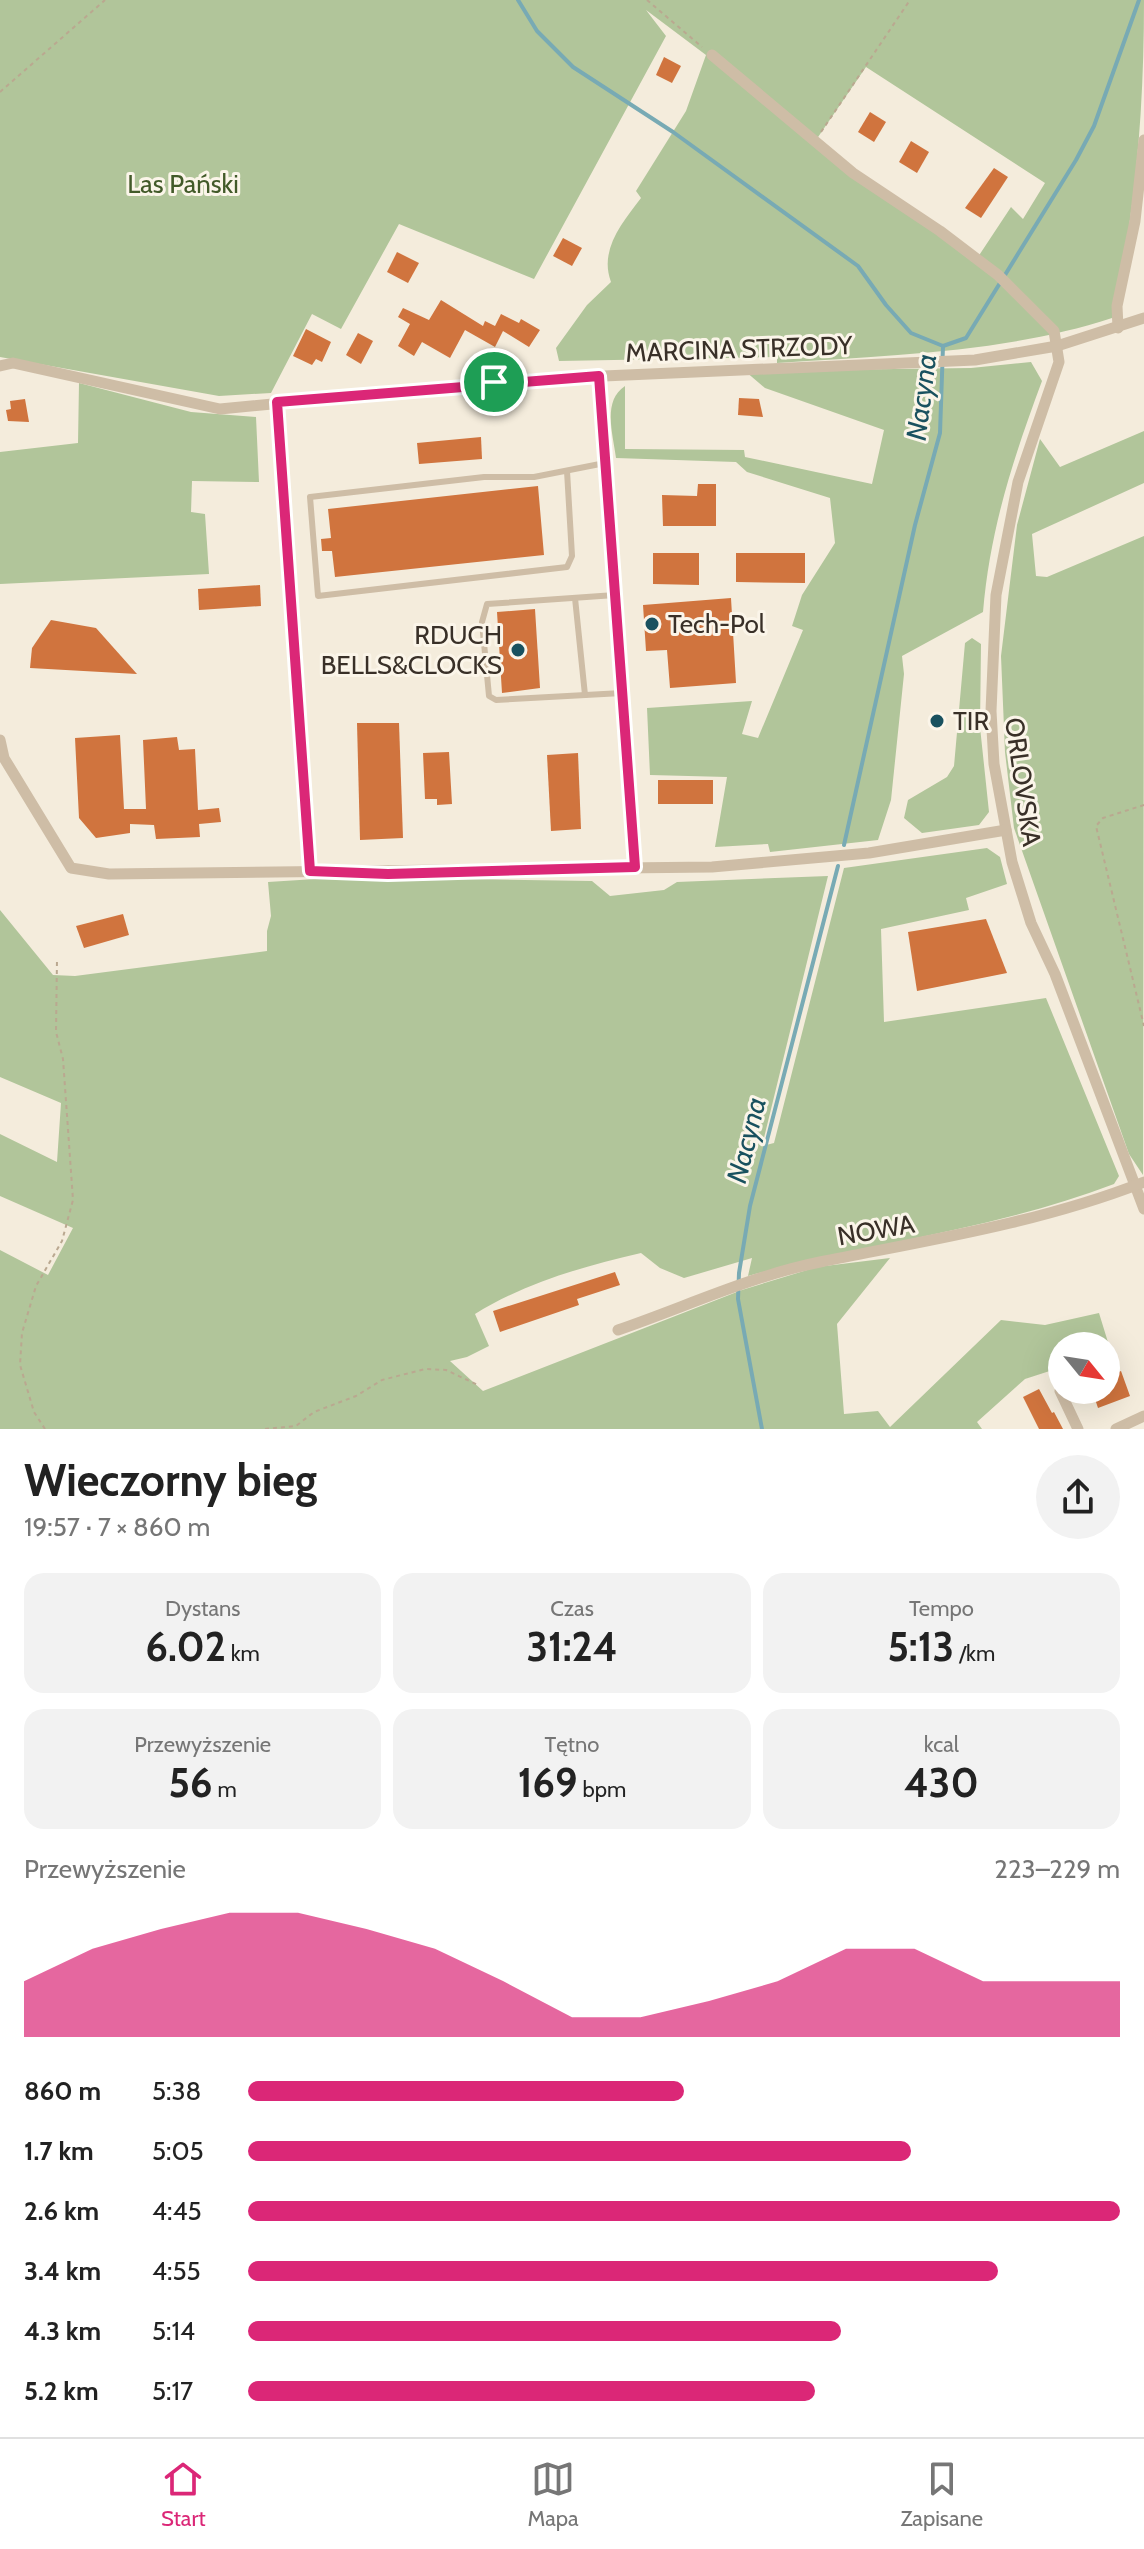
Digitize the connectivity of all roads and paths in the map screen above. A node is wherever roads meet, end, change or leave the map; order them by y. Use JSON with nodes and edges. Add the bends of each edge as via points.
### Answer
{"nodes":[{"id":1,"x":105,"y":0,"type":"edge"},
{"id":2,"x":647,"y":0,"type":"edge"},
{"id":3,"x":910,"y":0,"type":"edge"},
{"id":4,"x":712,"y":55,"type":"joint"},
{"id":5,"x":0,"y":92,"type":"edge"},
{"id":6,"x":816,"y":140,"type":"junction"},
{"id":7,"x":1144,"y":140,"type":"edge"},
{"id":8,"x":1144,"y":318,"type":"edge"},
{"id":9,"x":1118,"y":328,"type":"junction"},
{"id":10,"x":1057,"y":346,"type":"junction"},
{"id":11,"x":0,"y":366,"type":"edge"},
{"id":12,"x":599,"y":376,"type":"junction"},
{"id":13,"x":277,"y":402,"type":"junction"},
{"id":14,"x":605,"y":463,"type":"junction"},
{"id":15,"x":567,"y":471,"type":"junction"},
{"id":16,"x":615,"y":595,"type":"junction"},
{"id":17,"x":575,"y":598,"type":"junction"},
{"id":18,"x":622,"y":693,"type":"junction"},
{"id":19,"x":585,"y":695,"type":"junction"},
{"id":20,"x":0,"y":740,"type":"edge"},
{"id":21,"x":1144,"y":805,"type":"edge"},
{"id":22,"x":1006,"y":830,"type":"junction"},
{"id":23,"x":635,"y":867,"type":"junction"},
{"id":24,"x":310,"y":871,"type":"junction"},
{"id":25,"x":57,"y":959,"type":"dead end"},
{"id":26,"x":1144,"y":1026,"type":"edge"},
{"id":27,"x":1139,"y":1184,"type":"edge"},
{"id":28,"x":1144,"y":1209,"type":"edge"},
{"id":29,"x":618,"y":1330,"type":"dead end"},
{"id":30,"x":478,"y":1385,"type":"dead end"},
{"id":31,"x":1066,"y":1404,"type":"edge"},
{"id":32,"x":1144,"y":1416,"type":"edge"},
{"id":33,"x":45,"y":1429,"type":"edge"},
{"id":34,"x":265,"y":1429,"type":"edge"},
{"id":35,"x":1078,"y":1429,"type":"edge"},
{"id":36,"x":1116,"y":1429,"type":"edge"}],
"edges":[{"from":1,"to":5,"type":"path"},
{"from":2,"to":4,"type":"path"},
{"from":3,"to":6,"type":"path"},
{"from":4,"to":6,"type":"street"},
{"from":6,"to":10,"type":"street","via":[[853,173],[1002,279],[1054,331]]},
{"from":7,"to":9,"type":"street","via":[[1135,221],[1117,306]]},
{"from":8,"to":9,"type":"street","name":"MARCINA STRZODY"},
{"from":9,"to":10,"type":"street","name":"MARCINA STRZODY"},
{"from":10,"to":12,"type":"street","name":"MARCINA STRZODY","via":[[931,363]]},
{"from":10,"to":22,"type":"street","name":"ORLOVSKA","via":[[1057,371],[1009,517],[994,610],[991,711]]},
{"from":11,"to":13,"type":"street","name":"MARCINA STRZODY","via":[[13,363],[220,409]]},
{"from":12,"to":13,"type":"street","name":"MARCINA STRZODY"},
{"from":12,"to":14,"type":"street"},
{"from":13,"to":24,"type":"street"},
{"from":14,"to":15,"type":"lane"},
{"from":14,"to":16,"type":"street"},
{"from":15,"to":15,"type":"lane","via":[[310,497],[318,596],[567,567],[572,556]]},
{"from":16,"to":17,"type":"lane"},
{"from":16,"to":18,"type":"street"},
{"from":17,"to":19,"type":"lane"},
{"from":17,"to":19,"type":"lane","via":[[487,604],[482,622],[489,696],[496,700]]},
{"from":18,"to":19,"type":"lane"},
{"from":18,"to":23,"type":"street"},
{"from":20,"to":24,"type":"street","via":[[4,758],[71,868],[109,874]]},
{"from":21,"to":26,"type":"path","via":[[1103,818],[1096,826]]},
{"from":22,"to":23,"type":"street","via":[[869,853],[712,867]]},
{"from":22,"to":27,"type":"street","name":"ORLOVSKA","via":[[1031,923]]},
{"from":23,"to":24,"type":"street"},
{"from":25,"to":33,"type":"path","via":[[56,1032],[63,1059],[73,1200],[62,1241],[36,1286],[22,1333],[20,1365],[34,1412]]},
{"from":27,"to":28,"type":"street","name":"ORLOVSKA"},
{"from":27,"to":29,"type":"street","name":"NOWA","via":[[957,1237],[818,1263]]},
{"from":30,"to":34,"type":"path","via":[[446,1370],[425,1369],[382,1380],[296,1426]]},
{"from":31,"to":35,"type":"street"},
{"from":32,"to":36,"type":"street"}]}
